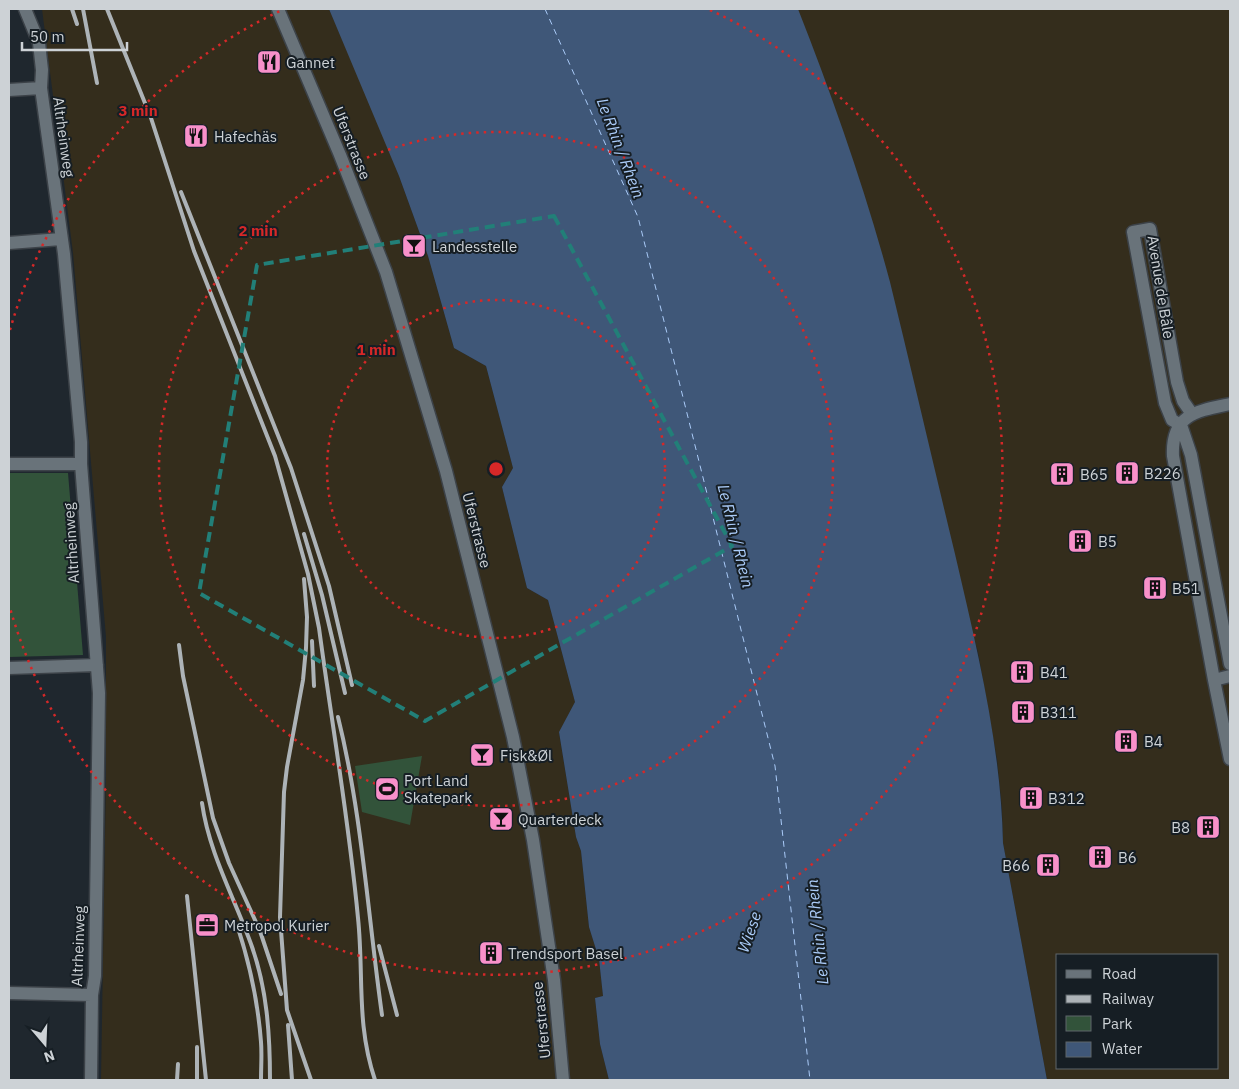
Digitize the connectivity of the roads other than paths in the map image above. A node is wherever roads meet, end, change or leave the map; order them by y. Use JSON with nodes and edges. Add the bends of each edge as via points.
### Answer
{"nodes":[{"id":1,"x":25,"y":9,"type":"edge"},
{"id":2,"x":278,"y":9,"type":"edge"},
{"id":3,"x":41,"y":88,"type":"junction"},
{"id":4,"x":9,"y":90,"type":"edge"},
{"id":5,"x":61,"y":239,"type":"junction"},
{"id":6,"x":9,"y":243,"type":"edge"},
{"id":7,"x":1230,"y":404,"type":"edge"},
{"id":8,"x":1195,"y":413,"type":"junction"},
{"id":9,"x":1181,"y":425,"type":"junction"},
{"id":10,"x":9,"y":464,"type":"edge"},
{"id":11,"x":81,"y":464,"type":"junction"},
{"id":12,"x":1230,"y":664,"type":"edge"},
{"id":13,"x":97,"y":665,"type":"junction"},
{"id":14,"x":9,"y":668,"type":"edge"},
{"id":15,"x":1230,"y":676,"type":"edge"},
{"id":16,"x":1214,"y":680,"type":"junction"},
{"id":17,"x":1230,"y":759,"type":"edge"},
{"id":18,"x":9,"y":993,"type":"edge"},
{"id":19,"x":92,"y":995,"type":"junction"},
{"id":20,"x":91,"y":1080,"type":"edge"},
{"id":21,"x":563,"y":1080,"type":"edge"}],
"edges":[{"from":1,"to":3,"type":"street","name":"Altrheinweg","via":[[38,43]]},
{"from":2,"to":21,"type":"street","name":"Uferstrasse","via":[[386,272],[446,471],[513,737],[531,830],[554,980]]},
{"from":3,"to":4,"type":"street"},
{"from":3,"to":5,"type":"street","name":"Altrheinweg"},
{"from":5,"to":6,"type":"street"},
{"from":5,"to":11,"type":"street","name":"Altrheinweg"},
{"from":7,"to":8,"type":"street"},
{"from":8,"to":9,"type":"street"},
{"from":8,"to":9,"type":"street","name":"Avenue de Bâle","via":[[1183,401],[1176,382],[1150,229],[1133,232],[1165,403],[1172,420]]},
{"from":9,"to":12,"type":"street","name":"Avenue de Bâle","via":[[1191,455]]},
{"from":9,"to":16,"type":"street","via":[[1174,437],[1173,456]]},
{"from":10,"to":11,"type":"street"},
{"from":11,"to":13,"type":"street","name":"Altrheinweg"},
{"from":13,"to":14,"type":"street"},
{"from":13,"to":19,"type":"street","name":"Altrheinweg","via":[[95,976]]},
{"from":15,"to":16,"type":"street"},
{"from":16,"to":17,"type":"street"},
{"from":18,"to":19,"type":"street"},
{"from":19,"to":20,"type":"street","name":"Altrheinweg"}]}
